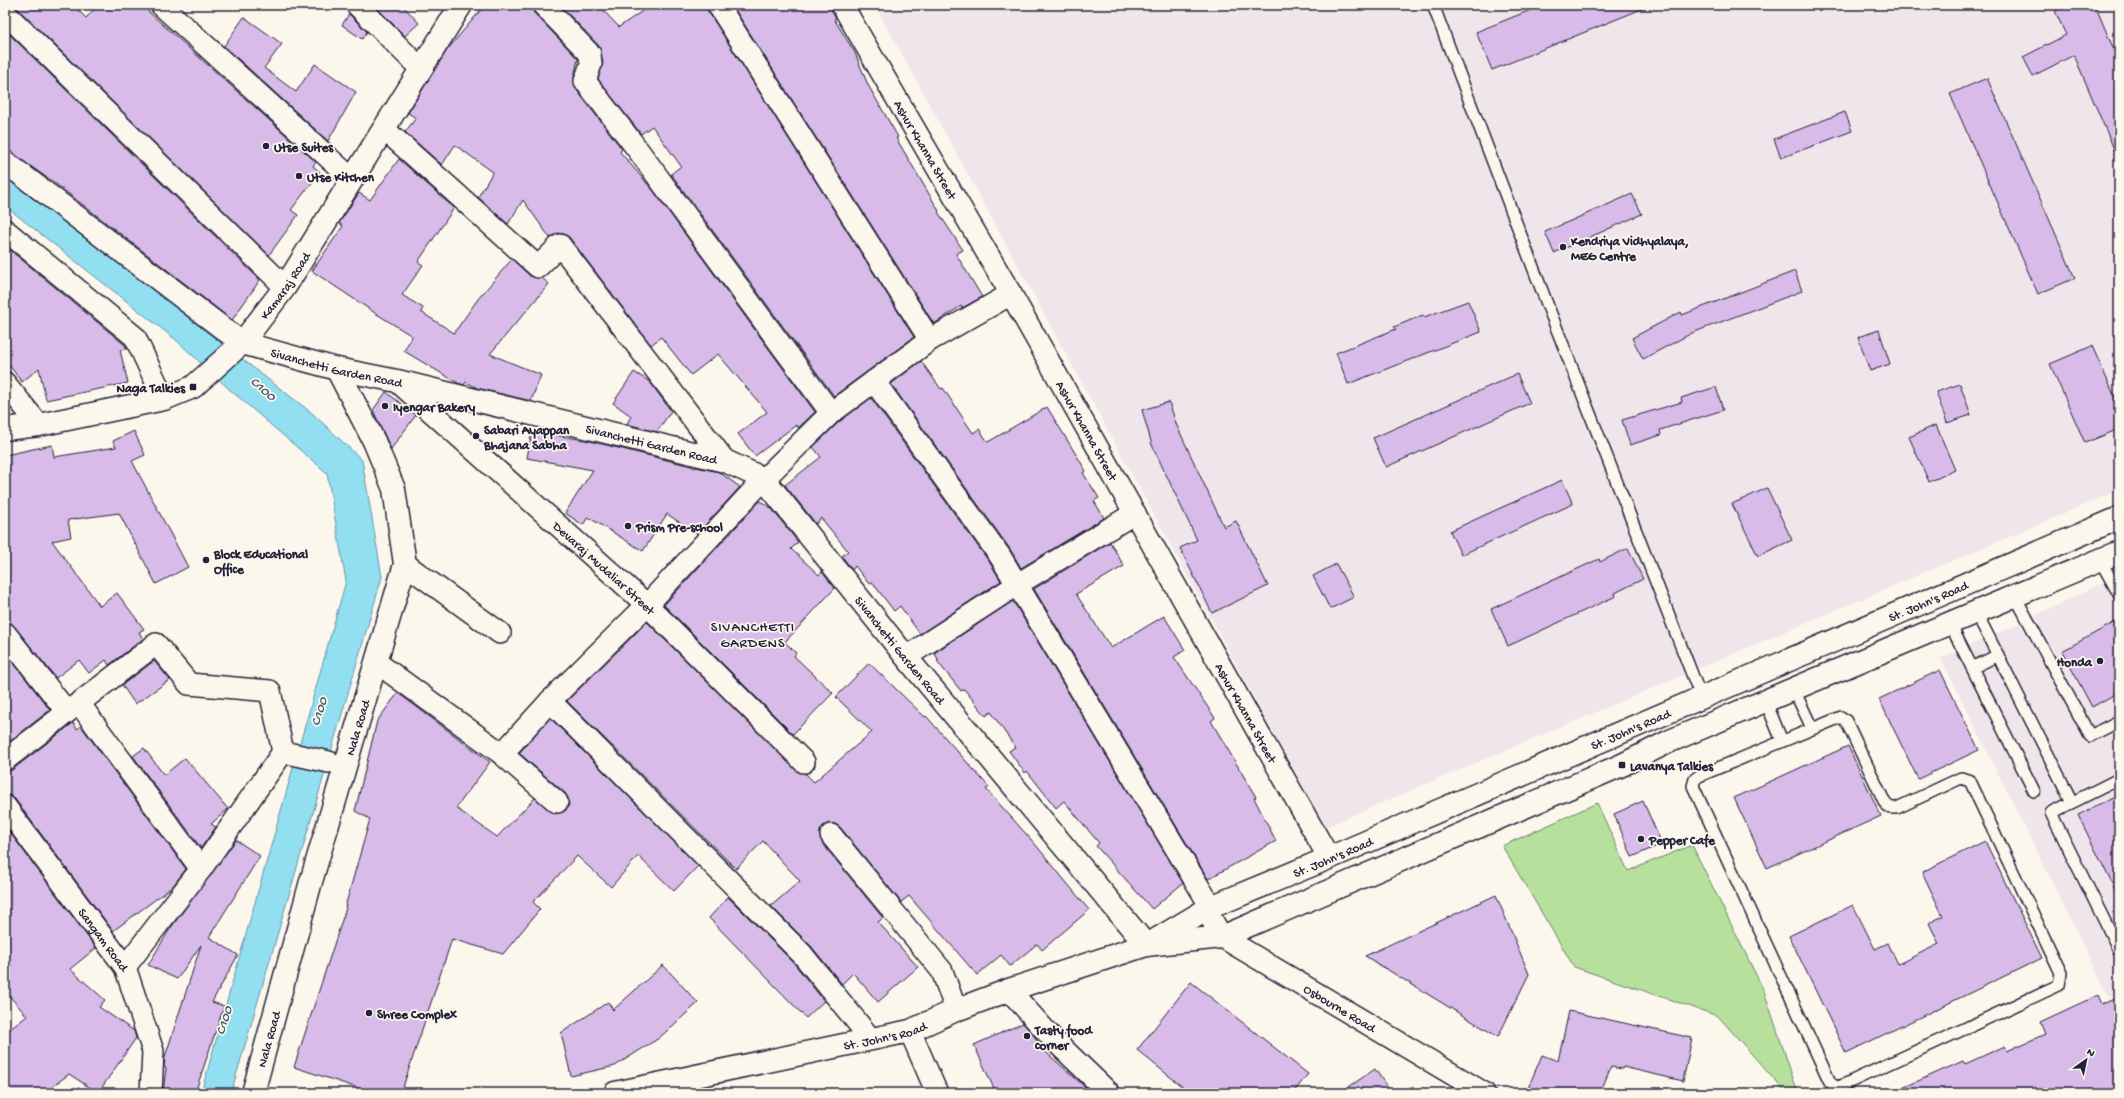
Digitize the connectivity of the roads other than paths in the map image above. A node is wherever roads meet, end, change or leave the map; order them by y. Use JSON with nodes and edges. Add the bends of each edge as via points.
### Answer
{"nodes":[{"id":1,"x":161,"y":5,"type":"edge"},
{"id":2,"x":357,"y":5,"type":"edge"},
{"id":3,"x":461,"y":5,"type":"edge"},
{"id":4,"x":543,"y":5,"type":"edge"},
{"id":5,"x":718,"y":5,"type":"edge"},
{"id":6,"x":842,"y":5,"type":"edge"},
{"id":7,"x":1433,"y":5,"type":"edge"},
{"id":8,"x":5,"y":13,"type":"edge"},
{"id":9,"x":421,"y":69,"type":"junction"},
{"id":10,"x":384,"y":129,"type":"junction"},
{"id":11,"x":5,"y":162,"type":"edge"},
{"id":12,"x":352,"y":179,"type":"junction"},
{"id":13,"x":5,"y":230,"type":"edge"},
{"id":14,"x":285,"y":287,"type":"junction"},
{"id":15,"x":1010,"y":294,"type":"junction"},
{"id":16,"x":930,"y":340,"type":"junction"},
{"id":17,"x":242,"y":343,"type":"junction"},
{"id":18,"x":337,"y":369,"type":"junction"},
{"id":19,"x":397,"y":381,"type":"junction"},
{"id":20,"x":874,"y":381,"type":"junction"},
{"id":21,"x":5,"y":383,"type":"edge"},
{"id":22,"x":164,"y":399,"type":"junction"},
{"id":23,"x":831,"y":413,"type":"junction"},
{"id":24,"x":39,"y":425,"type":"junction"},
{"id":25,"x":5,"y":429,"type":"edge"},
{"id":26,"x":725,"y":461,"type":"junction"},
{"id":27,"x":764,"y":480,"type":"junction"},
{"id":28,"x":1136,"y":513,"type":"junction"},
{"id":29,"x":2119,"y":518,"type":"edge"},
{"id":30,"x":2110,"y":556,"type":"edge"},
{"id":31,"x":405,"y":564,"type":"junction"},
{"id":32,"x":1018,"y":584,"type":"junction"},
{"id":33,"x":2119,"y":594,"type":"edge"},
{"id":34,"x":2015,"y":596,"type":"junction"},
{"id":35,"x":647,"y":605,"type":"junction"},
{"id":36,"x":1976,"y":612,"type":"junction"},
{"id":37,"x":1950,"y":624,"type":"junction"},
{"id":38,"x":5,"y":633,"type":"edge"},
{"id":39,"x":500,"y":633,"type":"dead end"},
{"id":40,"x":1998,"y":655,"type":"junction"},
{"id":41,"x":906,"y":657,"type":"junction"},
{"id":42,"x":376,"y":662,"type":"junction"},
{"id":43,"x":1972,"y":668,"type":"junction"},
{"id":44,"x":1794,"y":690,"type":"junction"},
{"id":45,"x":1702,"y":697,"type":"junction"},
{"id":46,"x":550,"y":701,"type":"junction"},
{"id":47,"x":1766,"y":702,"type":"junction"},
{"id":48,"x":73,"y":708,"type":"junction"},
{"id":49,"x":2119,"y":721,"type":"edge"},
{"id":50,"x":1812,"y":728,"type":"junction"},
{"id":51,"x":1782,"y":741,"type":"junction"},
{"id":52,"x":289,"y":754,"type":"junction"},
{"id":53,"x":502,"y":754,"type":"junction"},
{"id":54,"x":5,"y":760,"type":"edge"},
{"id":55,"x":329,"y":762,"type":"dead end"},
{"id":56,"x":804,"y":762,"type":"dead end"},
{"id":57,"x":2119,"y":779,"type":"edge"},
{"id":58,"x":2034,"y":791,"type":"dead end"},
{"id":59,"x":557,"y":802,"type":"dead end"},
{"id":60,"x":2072,"y":802,"type":"junction"},
{"id":61,"x":5,"y":806,"type":"edge"},
{"id":62,"x":831,"y":835,"type":"dead end"},
{"id":63,"x":1329,"y":858,"type":"junction"},
{"id":64,"x":201,"y":869,"type":"junction"},
{"id":65,"x":1209,"y":909,"type":"junction"},
{"id":66,"x":1222,"y":937,"type":"junction"},
{"id":67,"x":1146,"y":945,"type":"junction"},
{"id":68,"x":2119,"y":950,"type":"edge"},
{"id":69,"x":126,"y":967,"type":"junction"},
{"id":70,"x":1009,"y":990,"type":"junction"},
{"id":71,"x":956,"y":1010,"type":"junction"},
{"id":72,"x":910,"y":1031,"type":"junction"},
{"id":73,"x":870,"y":1038,"type":"junction"},
{"id":74,"x":679,"y":1087,"type":"edge"},
{"id":75,"x":151,"y":1093,"type":"edge"},
{"id":76,"x":253,"y":1093,"type":"edge"},
{"id":77,"x":615,"y":1093,"type":"edge"},
{"id":78,"x":937,"y":1093,"type":"edge"},
{"id":79,"x":1109,"y":1093,"type":"edge"},
{"id":80,"x":1484,"y":1093,"type":"edge"}],
"edges":[{"from":1,"to":12,"type":"street"},
{"from":2,"to":9,"type":"street"},
{"from":3,"to":9,"type":"street","name":"Kamaraj Road"},
{"from":4,"to":23,"type":"street","via":[[590,54],[591,64],[585,81]]},
{"from":5,"to":16,"type":"street"},
{"from":6,"to":15,"type":"street","name":"Ashur Khanna Street"},
{"from":7,"to":45,"type":"lane"},
{"from":8,"to":14,"type":"street"},
{"from":9,"to":10,"type":"street","name":"Kamaraj Road"},
{"from":10,"to":12,"type":"street","name":"Kamaraj Road"},
{"from":10,"to":26,"type":"street","via":[[538,267],[560,245]]},
{"from":11,"to":17,"type":"street","name":"Sivanchetti Garden Road"},
{"from":12,"to":14,"type":"street","name":"Kamaraj Road"},
{"from":13,"to":22,"type":"street","via":[[135,337]]},
{"from":14,"to":17,"type":"street","name":"Kamaraj Road"},
{"from":15,"to":16,"type":"street"},
{"from":15,"to":28,"type":"street","name":"Ashur Khanna Street"},
{"from":16,"to":20,"type":"street"},
{"from":17,"to":18,"type":"street","name":"Sivanchetti Garden Road"},
{"from":17,"to":22,"type":"street","name":"Kamaraj Road","via":[[193,386]]},
{"from":18,"to":19,"type":"street","name":"Sivanchetti Garden Road"},
{"from":18,"to":31,"type":"street","name":"Nala Road","via":[[374,440],[394,489]]},
{"from":19,"to":26,"type":"street","name":"Sivanchetti Garden Road"},
{"from":19,"to":35,"type":"street","name":"Devaraj Mudaliar Street"},
{"from":20,"to":23,"type":"street"},
{"from":20,"to":32,"type":"street","name":"Osbourne Road"},
{"from":21,"to":24,"type":"street"},
{"from":22,"to":24,"type":"street","name":"Kamaraj Road"},
{"from":23,"to":27,"type":"street"},
{"from":24,"to":25,"type":"street","name":"Kamaraj Road"},
{"from":26,"to":27,"type":"street","name":"Sivanchetti Garden Road"},
{"from":27,"to":35,"type":"street"},
{"from":27,"to":41,"type":"street","name":"Sivanchetti Garden Road"},
{"from":28,"to":32,"type":"street"},
{"from":28,"to":63,"type":"street","name":"Ashur Khanna Street"},
{"from":29,"to":45,"type":"street","name":"St. John's Road"},
{"from":30,"to":33,"type":"lane"},
{"from":30,"to":34,"type":"street","name":"St. John's Road"},
{"from":31,"to":39,"type":"street"},
{"from":31,"to":42,"type":"street","name":"Nala Road"},
{"from":32,"to":41,"type":"street"},
{"from":32,"to":65,"type":"street","name":"Osbourne Road"},
{"from":34,"to":36,"type":"street","name":"St. John's Road"},
{"from":34,"to":49,"type":"lane","via":[[2090,736]]},
{"from":35,"to":46,"type":"street"},
{"from":35,"to":56,"type":"street","name":"Devaraj Mudaliar Street"},
{"from":36,"to":37,"type":"street","name":"St. John's Road"},
{"from":36,"to":40,"type":"lane"},
{"from":37,"to":43,"type":"lane"},
{"from":37,"to":44,"type":"street","name":"St. John's Road"},
{"from":38,"to":48,"type":"street"},
{"from":40,"to":43,"type":"lane"},
{"from":40,"to":60,"type":"lane"},
{"from":41,"to":67,"type":"street","name":"Sivanchetti Garden Road"},
{"from":42,"to":53,"type":"street"},
{"from":42,"to":76,"type":"street","name":"Nala Road","via":[[310,885]]},
{"from":43,"to":58,"type":"lane"},
{"from":44,"to":47,"type":"street","name":"St. John's Road"},
{"from":44,"to":50,"type":"lane"},
{"from":45,"to":63,"type":"street","name":"St. John's Road"},
{"from":46,"to":53,"type":"street"},
{"from":46,"to":73,"type":"street","via":[[802,954]]},
{"from":47,"to":51,"type":"lane"},
{"from":47,"to":66,"type":"street","name":"St. John's Road","via":[[1670,741],[1622,765]]},
{"from":48,"to":52,"type":"street","via":[[156,644],[189,684],[270,691]]},
{"from":48,"to":54,"type":"street"},
{"from":48,"to":64,"type":"street"},
{"from":50,"to":51,"type":"lane"},
{"from":50,"to":51,"type":"lane","via":[[1841,717],[1846,721],[1885,803],[1890,808],[1897,808],[1961,778],[1970,781],[2061,973],[2059,985],[1839,1087],[1833,1085],[1693,786],[1699,776]]},
{"from":52,"to":55,"type":"street"},
{"from":52,"to":64,"type":"street"},
{"from":53,"to":59,"type":"street"},
{"from":57,"to":60,"type":"lane"},
{"from":60,"to":68,"type":"lane","via":[[2051,813]]},
{"from":61,"to":69,"type":"street","name":"Sangam Road"},
{"from":62,"to":71,"type":"street","via":[[942,971]]},
{"from":63,"to":65,"type":"street","name":"St. John's Road"},
{"from":64,"to":69,"type":"street"},
{"from":65,"to":66,"type":"street","name":"Osbourne Road"},
{"from":65,"to":67,"type":"street","name":"St. John's Road"},
{"from":66,"to":67,"type":"street","name":"St. John's Road"},
{"from":66,"to":80,"type":"street","name":"Osbourne Road"},
{"from":67,"to":70,"type":"street","name":"St. John's Road"},
{"from":69,"to":75,"type":"street","name":"Sangam Road","via":[[153,1051]]},
{"from":70,"to":71,"type":"street","name":"St. John's Road"},
{"from":70,"to":79,"type":"street","via":[[1053,1039]]},
{"from":71,"to":72,"type":"street","name":"St. John's Road"},
{"from":72,"to":73,"type":"street","name":"St. John's Road"},
{"from":72,"to":78,"type":"street"},
{"from":73,"to":74,"type":"street","name":"St. John's Road"},
{"from":74,"to":77,"type":"street","name":"St. John's Road"}]}
